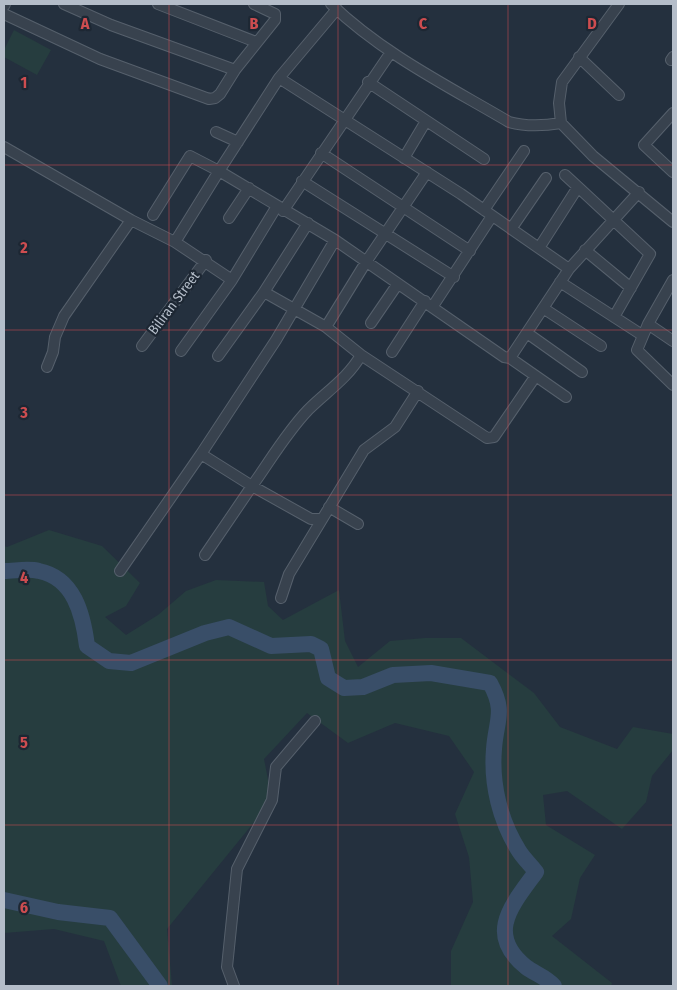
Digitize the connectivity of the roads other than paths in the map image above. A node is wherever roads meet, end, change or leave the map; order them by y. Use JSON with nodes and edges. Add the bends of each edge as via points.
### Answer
{"nodes":[{"id":1,"x":64,"y":4,"type":"edge"},
{"id":2,"x":158,"y":4,"type":"edge"},
{"id":3,"x":254,"y":4,"type":"edge"},
{"id":4,"x":619,"y":4,"type":"edge"},
{"id":5,"x":334,"y":7,"type":"edge"},
{"id":6,"x":4,"y":14,"type":"edge"},
{"id":7,"x":256,"y":42,"type":"junction"},
{"id":8,"x":391,"y":52,"type":"junction"},
{"id":9,"x":579,"y":57,"type":"junction"},
{"id":10,"x":235,"y":70,"type":"junction"},
{"id":11,"x":279,"y":78,"type":"junction"},
{"id":12,"x":368,"y":82,"type":"junction"},
{"id":13,"x":619,"y":95,"type":"dead end"},
{"id":14,"x":672,"y":115,"type":"edge"},
{"id":15,"x":344,"y":120,"type":"junction"},
{"id":16,"x":426,"y":121,"type":"junction"},
{"id":17,"x":561,"y":123,"type":"junction"},
{"id":18,"x":216,"y":132,"type":"dead end"},
{"id":19,"x":238,"y":142,"type":"junction"},
{"id":20,"x":4,"y":147,"type":"edge"},
{"id":21,"x":524,"y":151,"type":"dead end"},
{"id":22,"x":321,"y":153,"type":"junction"},
{"id":23,"x":404,"y":158,"type":"junction"},
{"id":24,"x":484,"y":159,"type":"dead end"},
{"id":25,"x":219,"y":171,"type":"junction"},
{"id":26,"x":427,"y":172,"type":"junction"},
{"id":27,"x":673,"y":172,"type":"edge"},
{"id":28,"x":565,"y":174,"type":"dead end"},
{"id":29,"x":546,"y":178,"type":"dead end"},
{"id":30,"x":302,"y":181,"type":"junction"},
{"id":31,"x":578,"y":187,"type":"junction"},
{"id":32,"x":249,"y":188,"type":"junction"},
{"id":33,"x":639,"y":192,"type":"junction"},
{"id":34,"x":403,"y":206,"type":"junction"},
{"id":35,"x":280,"y":208,"type":"junction"},
{"id":36,"x":488,"y":213,"type":"junction"},
{"id":37,"x":153,"y":214,"type":"dead end"},
{"id":38,"x":229,"y":218,"type":"dead end"},
{"id":39,"x":612,"y":219,"type":"junction"},
{"id":40,"x":131,"y":220,"type":"junction"},
{"id":41,"x":673,"y":222,"type":"edge"},
{"id":42,"x":308,"y":224,"type":"junction"},
{"id":43,"x":511,"y":229,"type":"junction"},
{"id":44,"x":385,"y":234,"type":"junction"},
{"id":45,"x":335,"y":240,"type":"junction"},
{"id":46,"x":176,"y":242,"type":"junction"},
{"id":47,"x":539,"y":248,"type":"junction"},
{"id":48,"x":585,"y":250,"type":"junction"},
{"id":49,"x":470,"y":251,"type":"junction"},
{"id":50,"x":206,"y":260,"type":"junction"},
{"id":51,"x":366,"y":262,"type":"junction"},
{"id":52,"x":569,"y":268,"type":"junction"},
{"id":53,"x":454,"y":277,"type":"junction"},
{"id":54,"x":232,"y":280,"type":"junction"},
{"id":55,"x":673,"y":280,"type":"edge"},
{"id":56,"x":560,"y":282,"type":"junction"},
{"id":57,"x":397,"y":285,"type":"junction"},
{"id":58,"x":631,"y":288,"type":"junction"},
{"id":59,"x":264,"y":292,"type":"junction"},
{"id":60,"x":429,"y":304,"type":"junction"},
{"id":61,"x":543,"y":308,"type":"junction"},
{"id":62,"x":294,"y":310,"type":"junction"},
{"id":63,"x":614,"y":317,"type":"junction"},
{"id":64,"x":371,"y":323,"type":"dead end"},
{"id":65,"x":648,"y":324,"type":"junction"},
{"id":66,"x":673,"y":326,"type":"edge"},
{"id":67,"x":326,"y":327,"type":"junction"},
{"id":68,"x":526,"y":333,"type":"junction"},
{"id":69,"x":642,"y":335,"type":"junction"},
{"id":70,"x":670,"y":338,"type":"edge"},
{"id":71,"x":142,"y":346,"type":"dead end"},
{"id":72,"x":601,"y":346,"type":"dead end"},
{"id":73,"x":181,"y":351,"type":"dead end"},
{"id":74,"x":392,"y":352,"type":"dead end"},
{"id":75,"x":361,"y":355,"type":"junction"},
{"id":76,"x":218,"y":356,"type":"dead end"},
{"id":77,"x":510,"y":358,"type":"junction"},
{"id":78,"x":47,"y":367,"type":"dead end"},
{"id":79,"x":582,"y":372,"type":"dead end"},
{"id":80,"x":536,"y":377,"type":"junction"},
{"id":81,"x":673,"y":384,"type":"edge"},
{"id":82,"x":418,"y":391,"type":"junction"},
{"id":83,"x":566,"y":397,"type":"dead end"},
{"id":84,"x":202,"y":454,"type":"junction"},
{"id":85,"x":252,"y":486,"type":"junction"},
{"id":86,"x":329,"y":507,"type":"junction"},
{"id":87,"x":322,"y":518,"type":"junction"},
{"id":88,"x":358,"y":524,"type":"dead end"},
{"id":89,"x":205,"y":555,"type":"dead end"},
{"id":90,"x":120,"y":571,"type":"dead end"},
{"id":91,"x":281,"y":598,"type":"dead end"},
{"id":92,"x":315,"y":720,"type":"dead end"},
{"id":93,"x":234,"y":986,"type":"edge"}],
"edges":[{"from":1,"to":10,"type":"street","via":[[111,26]]},
{"from":2,"to":7,"type":"street"},
{"from":3,"to":7,"type":"street","via":[[275,14],[275,20]]},
{"from":4,"to":9,"type":"street"},
{"from":5,"to":8,"type":"street"},
{"from":5,"to":11,"type":"street"},
{"from":6,"to":10,"type":"street","via":[[100,59],[209,98],[220,94]]},
{"from":7,"to":10,"type":"street"},
{"from":8,"to":12,"type":"street"},
{"from":8,"to":17,"type":"street","via":[[509,122],[523,126]]},
{"from":9,"to":13,"type":"street"},
{"from":9,"to":17,"type":"street","via":[[562,82],[559,102]]},
{"from":11,"to":15,"type":"street"},
{"from":11,"to":19,"type":"street"},
{"from":12,"to":15,"type":"street"},
{"from":12,"to":16,"type":"street"},
{"from":14,"to":27,"type":"street","via":[[644,145]]},
{"from":15,"to":22,"type":"street"},
{"from":15,"to":23,"type":"street"},
{"from":16,"to":23,"type":"street"},
{"from":16,"to":24,"type":"street"},
{"from":17,"to":33,"type":"street","via":[[593,156]]},
{"from":18,"to":19,"type":"street"},
{"from":19,"to":25,"type":"street"},
{"from":20,"to":40,"type":"street"},
{"from":21,"to":36,"type":"street"},
{"from":22,"to":30,"type":"street"},
{"from":22,"to":34,"type":"street"},
{"from":23,"to":26,"type":"street"},
{"from":25,"to":32,"type":"street"},
{"from":25,"to":37,"type":"street","via":[[190,156]]},
{"from":25,"to":46,"type":"street"},
{"from":26,"to":34,"type":"street"},
{"from":26,"to":36,"type":"street"},
{"from":28,"to":31,"type":"street"},
{"from":29,"to":43,"type":"street"},
{"from":30,"to":35,"type":"street"},
{"from":30,"to":44,"type":"street"},
{"from":31,"to":39,"type":"street"},
{"from":31,"to":47,"type":"street"},
{"from":32,"to":35,"type":"street"},
{"from":32,"to":38,"type":"street"},
{"from":33,"to":39,"type":"street"},
{"from":33,"to":41,"type":"street"},
{"from":34,"to":44,"type":"street"},
{"from":34,"to":49,"type":"street"},
{"from":35,"to":42,"type":"street"},
{"from":35,"to":54,"type":"street"},
{"from":36,"to":43,"type":"street"},
{"from":36,"to":49,"type":"street"},
{"from":39,"to":48,"type":"street"},
{"from":39,"to":58,"type":"street","via":[[650,254]]},
{"from":40,"to":46,"type":"street"},
{"from":40,"to":78,"type":"street","via":[[64,316],[54,336],[54,352]]},
{"from":42,"to":45,"type":"street"},
{"from":42,"to":59,"type":"street"},
{"from":43,"to":47,"type":"street"},
{"from":44,"to":51,"type":"street"},
{"from":44,"to":53,"type":"street"},
{"from":45,"to":51,"type":"street"},
{"from":45,"to":62,"type":"street"},
{"from":46,"to":50,"type":"street"},
{"from":47,"to":52,"type":"street"},
{"from":48,"to":52,"type":"street"},
{"from":48,"to":58,"type":"street"},
{"from":49,"to":53,"type":"street"},
{"from":50,"to":54,"type":"street"},
{"from":50,"to":71,"type":"street","name":"Biliran Street"},
{"from":51,"to":57,"type":"street"},
{"from":51,"to":67,"type":"street"},
{"from":52,"to":56,"type":"street"},
{"from":53,"to":60,"type":"street"},
{"from":54,"to":73,"type":"street"},
{"from":55,"to":65,"type":"street"},
{"from":56,"to":61,"type":"street"},
{"from":56,"to":63,"type":"street"},
{"from":57,"to":60,"type":"street"},
{"from":57,"to":64,"type":"street"},
{"from":58,"to":63,"type":"street"},
{"from":59,"to":62,"type":"street"},
{"from":59,"to":76,"type":"street"},
{"from":60,"to":74,"type":"street"},
{"from":60,"to":77,"type":"street"},
{"from":61,"to":68,"type":"street"},
{"from":61,"to":72,"type":"street"},
{"from":62,"to":67,"type":"street"},
{"from":62,"to":84,"type":"street"},
{"from":63,"to":69,"type":"street"},
{"from":65,"to":69,"type":"street"},
{"from":65,"to":70,"type":"street"},
{"from":66,"to":70,"type":"street"},
{"from":67,"to":75,"type":"street"},
{"from":68,"to":77,"type":"street"},
{"from":68,"to":79,"type":"street"},
{"from":69,"to":81,"type":"street","via":[[637,350]]},
{"from":75,"to":82,"type":"street"},
{"from":75,"to":85,"type":"street","via":[[346,377],[309,409]]},
{"from":77,"to":80,"type":"street"},
{"from":80,"to":82,"type":"street","via":[[494,437],[490,438]]},
{"from":80,"to":83,"type":"street"},
{"from":82,"to":86,"type":"street","via":[[395,427],[364,450]]},
{"from":84,"to":85,"type":"street"},
{"from":84,"to":90,"type":"street"},
{"from":85,"to":87,"type":"street","via":[[311,519]]},
{"from":85,"to":89,"type":"street"},
{"from":86,"to":87,"type":"street"},
{"from":86,"to":88,"type":"street"},
{"from":87,"to":91,"type":"street","via":[[289,574]]},
{"from":92,"to":93,"type":"street","via":[[276,767],[272,800],[237,869],[227,966]]}]}
